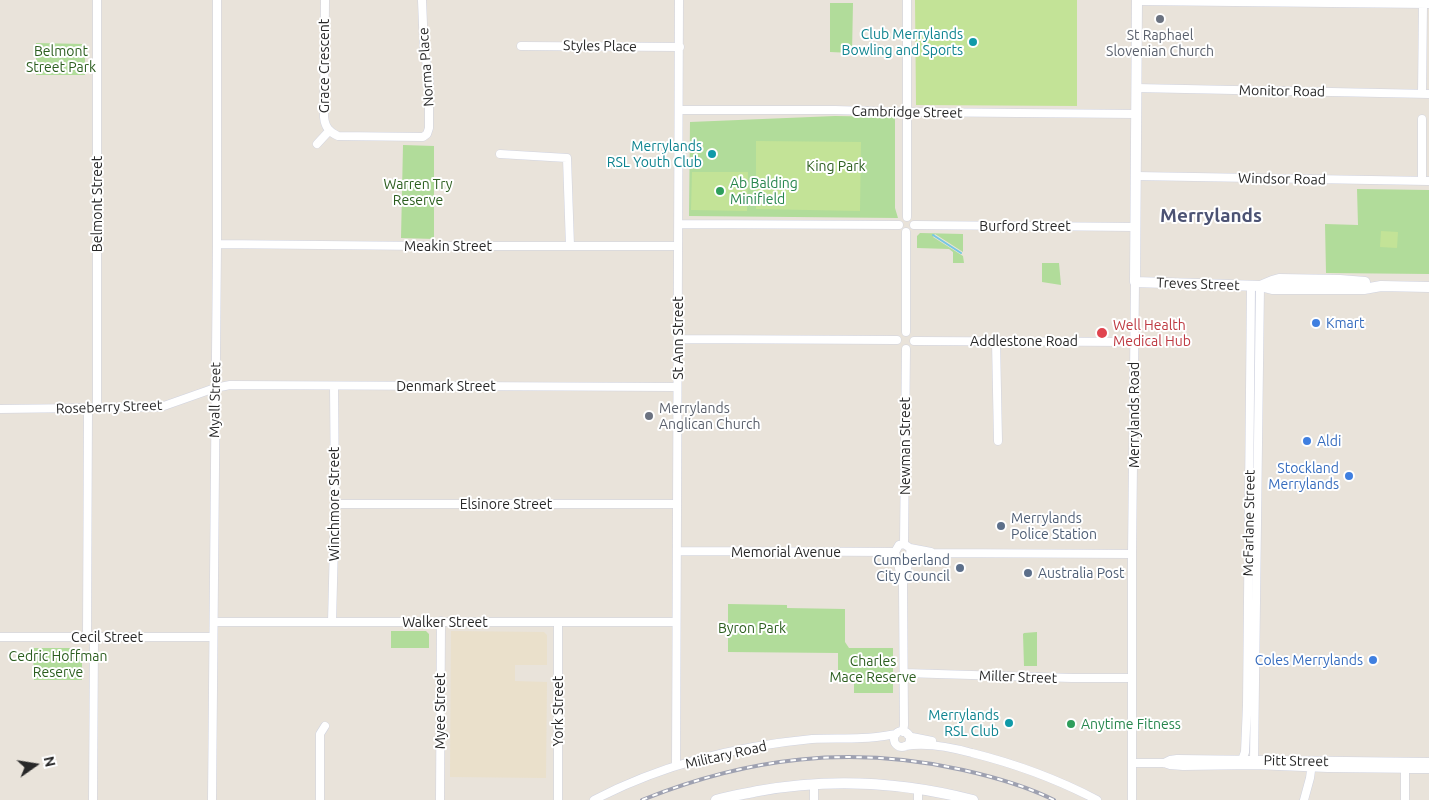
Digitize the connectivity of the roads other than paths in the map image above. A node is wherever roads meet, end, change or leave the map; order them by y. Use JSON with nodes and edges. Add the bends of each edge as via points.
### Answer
{"nodes":[{"id":1,"x":97,"y":0,"type":"edge"},
{"id":2,"x":217,"y":0,"type":"edge"},
{"id":3,"x":325,"y":0,"type":"edge"},
{"id":4,"x":422,"y":0,"type":"edge"},
{"id":5,"x":679,"y":0,"type":"edge"},
{"id":6,"x":907,"y":0,"type":"edge"},
{"id":7,"x":1137,"y":0,"type":"edge"},
{"id":8,"x":1426,"y":4,"type":"edge"},
{"id":9,"x":521,"y":46,"type":"dead end"},
{"id":10,"x":680,"y":47,"type":"junction"},
{"id":11,"x":1136,"y":88,"type":"junction"},
{"id":12,"x":1426,"y":94,"type":"edge"},
{"id":13,"x":679,"y":110,"type":"junction"},
{"id":14,"x":907,"y":112,"type":"junction"},
{"id":15,"x":1136,"y":114,"type":"junction"},
{"id":16,"x":1422,"y":119,"type":"dead end"},
{"id":17,"x":329,"y":131,"type":"junction"},
{"id":18,"x":427,"y":134,"type":"joint"},
{"id":19,"x":317,"y":144,"type":"dead end"},
{"id":20,"x":500,"y":154,"type":"dead end"},
{"id":21,"x":1136,"y":176,"type":"junction"},
{"id":22,"x":1426,"y":181,"type":"edge"},
{"id":23,"x":907,"y":217,"type":"junction"},
{"id":24,"x":678,"y":224,"type":"junction"},
{"id":25,"x":899,"y":225,"type":"junction"},
{"id":26,"x":914,"y":225,"type":"junction"},
{"id":27,"x":1135,"y":226,"type":"junction"},
{"id":28,"x":906,"y":232,"type":"junction"},
{"id":29,"x":217,"y":244,"type":"junction"},
{"id":30,"x":570,"y":246,"type":"junction"},
{"id":31,"x":678,"y":246,"type":"junction"},
{"id":32,"x":1135,"y":282,"type":"junction"},
{"id":33,"x":1256,"y":286,"type":"junction"},
{"id":34,"x":1429,"y":287,"type":"edge"},
{"id":35,"x":906,"y":332,"type":"junction"},
{"id":36,"x":678,"y":339,"type":"junction"},
{"id":37,"x":897,"y":340,"type":"junction"},
{"id":38,"x":914,"y":341,"type":"junction"},
{"id":39,"x":996,"y":341,"type":"junction"},
{"id":40,"x":1134,"y":342,"type":"junction"},
{"id":41,"x":906,"y":349,"type":"junction"},
{"id":42,"x":334,"y":386,"type":"junction"},
{"id":43,"x":677,"y":387,"type":"junction"},
{"id":44,"x":216,"y":388,"type":"junction"},
{"id":45,"x":92,"y":408,"type":"junction"},
{"id":46,"x":0,"y":409,"type":"edge"},
{"id":47,"x":998,"y":442,"type":"dead end"},
{"id":48,"x":335,"y":504,"type":"junction"},
{"id":49,"x":677,"y":504,"type":"junction"},
{"id":50,"x":677,"y":551,"type":"junction"},
{"id":51,"x":908,"y":552,"type":"junction"},
{"id":52,"x":1132,"y":554,"type":"junction"},
{"id":53,"x":896,"y":555,"type":"junction"},
{"id":54,"x":903,"y":584,"type":"junction"},
{"id":55,"x":441,"y":621,"type":"junction"},
{"id":56,"x":214,"y":622,"type":"junction"},
{"id":57,"x":332,"y":622,"type":"junction"},
{"id":58,"x":558,"y":622,"type":"junction"},
{"id":59,"x":676,"y":622,"type":"junction"},
{"id":60,"x":0,"y":637,"type":"edge"},
{"id":61,"x":90,"y":637,"type":"junction"},
{"id":62,"x":214,"y":637,"type":"junction"},
{"id":63,"x":904,"y":673,"type":"junction"},
{"id":64,"x":1131,"y":678,"type":"junction"},
{"id":65,"x":325,"y":726,"type":"dead end"},
{"id":66,"x":902,"y":734,"type":"junction"},
{"id":67,"x":863,"y":738,"type":"junction"},
{"id":68,"x":895,"y":744,"type":"junction"},
{"id":69,"x":904,"y":746,"type":"junction"},
{"id":70,"x":945,"y":746,"type":"junction"},
{"id":71,"x":1242,"y":760,"type":"junction"},
{"id":72,"x":1254,"y":760,"type":"junction"},
{"id":73,"x":1429,"y":762,"type":"edge"},
{"id":74,"x":1132,"y":763,"type":"junction"},
{"id":75,"x":1164,"y":763,"type":"junction"},
{"id":76,"x":1312,"y":765,"type":"junction"},
{"id":77,"x":676,"y":766,"type":"junction"},
{"id":78,"x":1405,"y":769,"type":"junction"},
{"id":79,"x":1429,"y":769,"type":"edge"},
{"id":80,"x":814,"y":785,"type":"junction"},
{"id":81,"x":918,"y":789,"type":"junction"},
{"id":82,"x":93,"y":800,"type":"edge"},
{"id":83,"x":212,"y":800,"type":"edge"},
{"id":84,"x":320,"y":800,"type":"edge"},
{"id":85,"x":440,"y":800,"type":"edge"},
{"id":86,"x":558,"y":800,"type":"edge"},
{"id":87,"x":594,"y":800,"type":"edge"},
{"id":88,"x":716,"y":800,"type":"edge"},
{"id":89,"x":814,"y":800,"type":"edge"},
{"id":90,"x":918,"y":800,"type":"edge"},
{"id":91,"x":974,"y":800,"type":"edge"},
{"id":92,"x":1097,"y":800,"type":"edge"},
{"id":93,"x":1132,"y":800,"type":"edge"},
{"id":94,"x":1304,"y":800,"type":"edge"},
{"id":95,"x":1405,"y":800,"type":"edge"}],
"edges":[{"from":1,"to":45,"type":"street","name":"Belmont Street"},
{"from":2,"to":29,"type":"street","name":"Myall Street"},
{"from":3,"to":17,"type":"street","name":"Grace Crescent","via":[[324,117]]},
{"from":4,"to":18,"type":"street","name":"Norma Place","via":[[429,77]]},
{"from":5,"to":10,"type":"street","name":"St Ann Street"},
{"from":6,"to":14,"type":"street"},
{"from":7,"to":8,"type":"street"},
{"from":7,"to":11,"type":"main road","name":"Merrylands Road"},
{"from":8,"to":12,"type":"street"},
{"from":9,"to":10,"type":"street","name":"Styles Place"},
{"from":10,"to":13,"type":"street","name":"St Ann Street"},
{"from":11,"to":12,"type":"street","name":"Monitor Road"},
{"from":11,"to":15,"type":"main road","name":"Merrylands Road"},
{"from":13,"to":14,"type":"street","name":"Cambridge Street"},
{"from":13,"to":24,"type":"street","name":"St Ann Street"},
{"from":14,"to":15,"type":"street","name":"Cambridge Street"},
{"from":14,"to":23,"type":"street"},
{"from":15,"to":21,"type":"main road","name":"Merrylands Road"},
{"from":16,"to":22,"type":"street"},
{"from":17,"to":18,"type":"street","name":"Grace Crescent","via":[[338,136],[423,137]]},
{"from":17,"to":19,"type":"street","name":"Grace Crescent"},
{"from":20,"to":30,"type":"street","via":[[567,158]]},
{"from":21,"to":22,"type":"street","name":"Windsor Road"},
{"from":21,"to":27,"type":"main road","name":"Merrylands Road"},
{"from":23,"to":25,"type":"street"},
{"from":23,"to":26,"type":"street"},
{"from":24,"to":25,"type":"street"},
{"from":24,"to":31,"type":"street","name":"St Ann Street"},
{"from":25,"to":28,"type":"street"},
{"from":26,"to":27,"type":"street","name":"Burford Street"},
{"from":26,"to":28,"type":"street"},
{"from":27,"to":32,"type":"main road","name":"Merrylands Road"},
{"from":28,"to":35,"type":"street"},
{"from":29,"to":30,"type":"street","name":"Meakin Street"},
{"from":29,"to":44,"type":"street","name":"Myall Street"},
{"from":30,"to":31,"type":"street","name":"Meakin Street"},
{"from":31,"to":36,"type":"street","name":"St Ann Street"},
{"from":32,"to":33,"type":"main road","name":"Treves Street"},
{"from":32,"to":40,"type":"street","name":"Merrylands Road"},
{"from":33,"to":34,"type":"main road","name":"Treves Street","via":[[1272,289]]},
{"from":33,"to":71,"type":"street","name":"McFarlane Street","via":[[1245,752]]},
{"from":33,"to":72,"type":"street","name":"McFarlane Street"},
{"from":35,"to":37,"type":"street","via":[[901,333]]},
{"from":35,"to":38,"type":"street","via":[[913,336]]},
{"from":36,"to":37,"type":"street"},
{"from":36,"to":43,"type":"street","name":"St Ann Street"},
{"from":37,"to":41,"type":"street"},
{"from":38,"to":39,"type":"street","name":"Addlestone Road"},
{"from":38,"to":41,"type":"street"},
{"from":39,"to":40,"type":"street","name":"Addlestone Road"},
{"from":39,"to":47,"type":"street"},
{"from":40,"to":52,"type":"street","name":"Merrylands Road"},
{"from":41,"to":51,"type":"street","name":"Newman Street"},
{"from":42,"to":43,"type":"street","name":"Denmark Street"},
{"from":42,"to":44,"type":"street","name":"Denmark Street","via":[[230,385]]},
{"from":42,"to":48,"type":"street","name":"Winchmore Street"},
{"from":43,"to":49,"type":"street","name":"St Ann Street"},
{"from":44,"to":45,"type":"street","name":"Roseberry Street","via":[[161,408]]},
{"from":44,"to":56,"type":"street","name":"Myall Street"},
{"from":45,"to":46,"type":"street","name":"Roseberry Street"},
{"from":45,"to":61,"type":"street","name":"Belmont Street"},
{"from":48,"to":49,"type":"street","name":"Elsinore Street"},
{"from":48,"to":57,"type":"street","name":"Winchmore Street"},
{"from":49,"to":50,"type":"street","name":"St Ann Street"},
{"from":50,"to":53,"type":"street","name":"Memorial Avenue"},
{"from":50,"to":59,"type":"street","name":"St Ann Street"},
{"from":51,"to":52,"type":"street"},
{"from":51,"to":53,"type":"street","name":"Memorial Avenue","via":[[904,560]]},
{"from":51,"to":53,"type":"street","via":[[899,545]]},
{"from":51,"to":54,"type":"street","name":"Newman Street"},
{"from":52,"to":64,"type":"street","name":"Merrylands Road"},
{"from":53,"to":54,"type":"street","name":"Newman Street"},
{"from":54,"to":63,"type":"street","name":"Newman Street"},
{"from":55,"to":57,"type":"street","name":"Walker Street"},
{"from":55,"to":58,"type":"street","name":"Walker Street"},
{"from":55,"to":85,"type":"street","name":"Myee Street"},
{"from":56,"to":57,"type":"street","name":"Walker Street"},
{"from":56,"to":62,"type":"street","name":"Myall Street"},
{"from":58,"to":59,"type":"street","name":"Walker Street"},
{"from":58,"to":86,"type":"street","name":"York Street"},
{"from":59,"to":77,"type":"street","name":"St Ann Street"},
{"from":60,"to":61,"type":"street","name":"Cecil Street"},
{"from":61,"to":62,"type":"street","name":"Cecil Street"},
{"from":61,"to":82,"type":"street","name":"Belmont Street"},
{"from":62,"to":83,"type":"street","name":"Myall Street"},
{"from":63,"to":64,"type":"street","name":"Miller Street"},
{"from":63,"to":66,"type":"street","name":"Newman Street"},
{"from":64,"to":74,"type":"street","name":"Merrylands Road"},
{"from":65,"to":84,"type":"street","via":[[320,734]]},
{"from":66,"to":67,"type":"street","name":"Military Road"},
{"from":66,"to":68,"type":"street","via":[[894,739]]},
{"from":66,"to":69,"type":"street","via":[[909,741]]},
{"from":66,"to":70,"type":"street","name":"Military Road"},
{"from":67,"to":68,"type":"street","name":"Military Road"},
{"from":67,"to":77,"type":"street","name":"Military Road","via":[[778,743]]},
{"from":68,"to":69,"type":"street"},
{"from":69,"to":70,"type":"street","name":"Military Road"},
{"from":70,"to":92,"type":"street","name":"Military Road","via":[[1020,766]]},
{"from":71,"to":72,"type":"street","name":"Pitt Street"},
{"from":71,"to":75,"type":"street","name":"Pitt Street","via":[[1170,760]]},
{"from":72,"to":76,"type":"street","name":"Pitt Street"},
{"from":73,"to":76,"type":"street","name":"Pitt Street"},
{"from":74,"to":75,"type":"street","name":"Pitt Street"},
{"from":74,"to":93,"type":"street","name":"Merrylands Road"},
{"from":75,"to":76,"type":"street","name":"Pitt Street","via":[[1177,766]]},
{"from":76,"to":78,"type":"street","name":"Pitt Street"},
{"from":76,"to":94,"type":"street"},
{"from":77,"to":87,"type":"street","name":"Military Road"},
{"from":78,"to":79,"type":"street","name":"Pitt Street"},
{"from":78,"to":95,"type":"street"},
{"from":80,"to":81,"type":"main road","via":[[860,784]]},
{"from":80,"to":88,"type":"main road","via":[[769,789]]},
{"from":80,"to":89,"type":"street"},
{"from":81,"to":90,"type":"street"},
{"from":81,"to":91,"type":"main road"}]}
